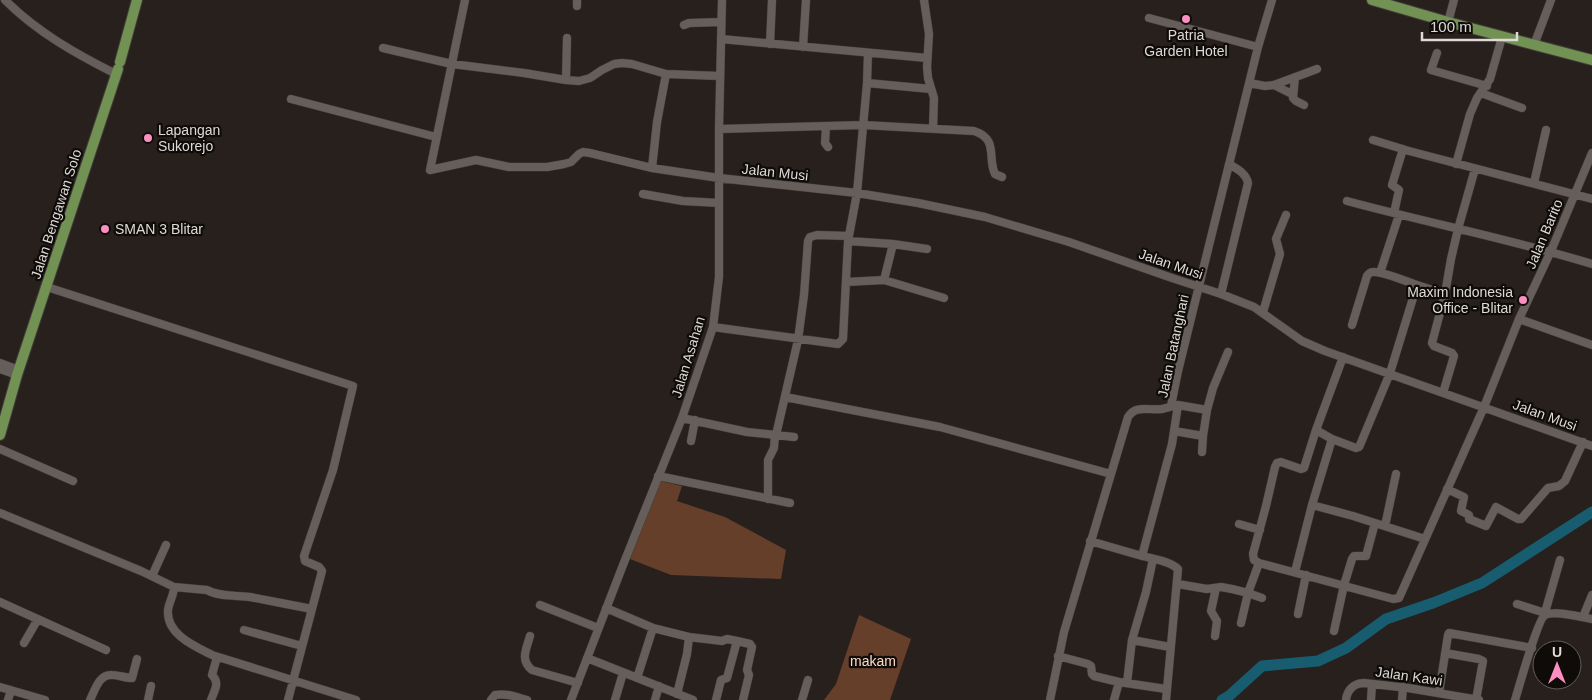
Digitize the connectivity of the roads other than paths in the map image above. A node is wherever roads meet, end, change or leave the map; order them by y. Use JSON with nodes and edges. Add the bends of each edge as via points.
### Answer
{"nodes":[{"id":1,"x":5,"y":0,"type":"edge"},
{"id":2,"x":137,"y":0,"type":"edge"},
{"id":3,"x":465,"y":0,"type":"edge"},
{"id":4,"x":722,"y":0,"type":"edge"},
{"id":5,"x":772,"y":0,"type":"edge"},
{"id":6,"x":806,"y":0,"type":"edge"},
{"id":7,"x":924,"y":0,"type":"edge"},
{"id":8,"x":1272,"y":0,"type":"edge"},
{"id":9,"x":1372,"y":0,"type":"edge"},
{"id":10,"x":1454,"y":0,"type":"edge"},
{"id":11,"x":1551,"y":0,"type":"edge"},
{"id":12,"x":1149,"y":18,"type":"dead end"},
{"id":13,"x":721,"y":22,"type":"junction"},
{"id":14,"x":1448,"y":22,"type":"junction"},
{"id":15,"x":684,"y":25,"type":"dead end"},
{"id":16,"x":1502,"y":37,"type":"junction"},
{"id":17,"x":567,"y":38,"type":"dead end"},
{"id":18,"x":721,"y":39,"type":"junction"},
{"id":19,"x":770,"y":44,"type":"junction"},
{"id":20,"x":1534,"y":45,"type":"junction"},
{"id":21,"x":803,"y":47,"type":"junction"},
{"id":22,"x":1258,"y":47,"type":"junction"},
{"id":23,"x":383,"y":48,"type":"dead end"},
{"id":24,"x":1437,"y":52,"type":"dead end"},
{"id":25,"x":868,"y":53,"type":"junction"},
{"id":26,"x":927,"y":58,"type":"junction"},
{"id":27,"x":1592,"y":60,"type":"edge"},
{"id":28,"x":452,"y":64,"type":"junction"},
{"id":29,"x":118,"y":68,"type":"junction"},
{"id":30,"x":1317,"y":69,"type":"dead end"},
{"id":31,"x":720,"y":76,"type":"junction"},
{"id":32,"x":1295,"y":78,"type":"junction"},
{"id":33,"x":665,"y":79,"type":"junction"},
{"id":34,"x":566,"y":80,"type":"junction"},
{"id":35,"x":867,"y":83,"type":"junction"},
{"id":36,"x":1249,"y":83,"type":"junction"},
{"id":37,"x":1274,"y":85,"type":"junction"},
{"id":38,"x":1486,"y":86,"type":"junction"},
{"id":39,"x":931,"y":89,"type":"junction"},
{"id":40,"x":1481,"y":93,"type":"junction"},
{"id":41,"x":1292,"y":94,"type":"junction"},
{"id":42,"x":291,"y":99,"type":"dead end"},
{"id":43,"x":1304,"y":105,"type":"dead end"},
{"id":44,"x":1522,"y":108,"type":"dead end"},
{"id":45,"x":863,"y":125,"type":"junction"},
{"id":46,"x":826,"y":127,"type":"junction"},
{"id":47,"x":933,"y":129,"type":"junction"},
{"id":48,"x":719,"y":130,"type":"junction"},
{"id":49,"x":1546,"y":130,"type":"dead end"},
{"id":50,"x":436,"y":137,"type":"junction"},
{"id":51,"x":1373,"y":140,"type":"dead end"},
{"id":52,"x":828,"y":147,"type":"dead end"},
{"id":53,"x":1403,"y":149,"type":"junction"},
{"id":54,"x":1592,"y":153,"type":"edge"},
{"id":55,"x":1229,"y":164,"type":"junction"},
{"id":56,"x":1456,"y":164,"type":"junction"},
{"id":57,"x":652,"y":168,"type":"junction"},
{"id":58,"x":1475,"y":169,"type":"junction"},
{"id":59,"x":719,"y":178,"type":"junction"},
{"id":60,"x":1002,"y":178,"type":"dead end"},
{"id":61,"x":1534,"y":183,"type":"junction"},
{"id":62,"x":857,"y":193,"type":"junction"},
{"id":63,"x":643,"y":194,"type":"dead end"},
{"id":64,"x":1574,"y":194,"type":"junction"},
{"id":65,"x":1592,"y":199,"type":"edge"},
{"id":66,"x":1347,"y":201,"type":"dead end"},
{"id":67,"x":719,"y":203,"type":"junction"},
{"id":68,"x":1396,"y":214,"type":"junction"},
{"id":69,"x":1286,"y":215,"type":"dead end"},
{"id":70,"x":1458,"y":229,"type":"junction"},
{"id":71,"x":848,"y":238,"type":"junction"},
{"id":72,"x":893,"y":244,"type":"junction"},
{"id":73,"x":927,"y":248,"type":"dead end"},
{"id":74,"x":1551,"y":251,"type":"junction"},
{"id":75,"x":1592,"y":264,"type":"edge"},
{"id":76,"x":1380,"y":273,"type":"junction"},
{"id":77,"x":884,"y":280,"type":"junction"},
{"id":78,"x":846,"y":282,"type":"junction"},
{"id":79,"x":1417,"y":285,"type":"junction"},
{"id":80,"x":1198,"y":286,"type":"junction"},
{"id":81,"x":47,"y":287,"type":"junction"},
{"id":82,"x":1221,"y":294,"type":"junction"},
{"id":83,"x":1445,"y":294,"type":"junction"},
{"id":84,"x":944,"y":298,"type":"dead end"},
{"id":85,"x":1263,"y":312,"type":"junction"},
{"id":86,"x":1519,"y":319,"type":"junction"},
{"id":87,"x":1352,"y":325,"type":"dead end"},
{"id":88,"x":713,"y":327,"type":"junction"},
{"id":89,"x":798,"y":340,"type":"junction"},
{"id":90,"x":1592,"y":344,"type":"edge"},
{"id":91,"x":1228,"y":352,"type":"dead end"},
{"id":92,"x":1344,"y":357,"type":"junction"},
{"id":93,"x":0,"y":362,"type":"edge"},
{"id":94,"x":0,"y":369,"type":"edge"},
{"id":95,"x":18,"y":373,"type":"junction"},
{"id":96,"x":1390,"y":373,"type":"junction"},
{"id":97,"x":1443,"y":393,"type":"junction"},
{"id":98,"x":785,"y":397,"type":"junction"},
{"id":99,"x":1174,"y":406,"type":"junction"},
{"id":100,"x":1484,"y":407,"type":"junction"},
{"id":101,"x":1207,"y":410,"type":"junction"},
{"id":102,"x":682,"y":418,"type":"junction"},
{"id":103,"x":695,"y":420,"type":"junction"},
{"id":104,"x":1316,"y":430,"type":"junction"},
{"id":105,"x":1174,"y":431,"type":"junction"},
{"id":106,"x":0,"y":435,"type":"edge"},
{"id":107,"x":776,"y":435,"type":"junction"},
{"id":108,"x":1203,"y":436,"type":"junction"},
{"id":109,"x":794,"y":437,"type":"dead end"},
{"id":110,"x":1332,"y":439,"type":"junction"},
{"id":111,"x":691,"y":441,"type":"dead end"},
{"id":112,"x":1583,"y":442,"type":"junction"},
{"id":113,"x":1592,"y":446,"type":"edge"},
{"id":114,"x":0,"y":449,"type":"edge"},
{"id":115,"x":1202,"y":452,"type":"dead end"},
{"id":116,"x":1111,"y":474,"type":"junction"},
{"id":117,"x":1396,"y":474,"type":"dead end"},
{"id":118,"x":658,"y":476,"type":"junction"},
{"id":119,"x":73,"y":481,"type":"dead end"},
{"id":120,"x":1447,"y":489,"type":"junction"},
{"id":121,"x":768,"y":499,"type":"junction"},
{"id":122,"x":790,"y":503,"type":"dead end"},
{"id":123,"x":1312,"y":505,"type":"junction"},
{"id":124,"x":0,"y":513,"type":"edge"},
{"id":125,"x":1375,"y":523,"type":"junction"},
{"id":126,"x":1239,"y":524,"type":"dead end"},
{"id":127,"x":1385,"y":526,"type":"junction"},
{"id":128,"x":1260,"y":530,"type":"junction"},
{"id":129,"x":1425,"y":540,"type":"junction"},
{"id":130,"x":1090,"y":542,"type":"junction"},
{"id":131,"x":166,"y":545,"type":"dead end"},
{"id":132,"x":1142,"y":556,"type":"junction"},
{"id":133,"x":1153,"y":559,"type":"junction"},
{"id":134,"x":1560,"y":560,"type":"dead end"},
{"id":135,"x":1258,"y":563,"type":"junction"},
{"id":136,"x":1295,"y":572,"type":"junction"},
{"id":137,"x":1306,"y":575,"type":"junction"},
{"id":138,"x":152,"y":576,"type":"junction"},
{"id":139,"x":1178,"y":584,"type":"junction"},
{"id":140,"x":1344,"y":585,"type":"junction"},
{"id":141,"x":171,"y":586,"type":"junction"},
{"id":142,"x":1212,"y":588,"type":"junction"},
{"id":143,"x":1248,"y":593,"type":"junction"},
{"id":144,"x":1592,"y":595,"type":"edge"},
{"id":145,"x":1262,"y":598,"type":"dead end"},
{"id":146,"x":0,"y":602,"type":"edge"},
{"id":147,"x":1517,"y":604,"type":"dead end"},
{"id":148,"x":540,"y":605,"type":"dead end"},
{"id":149,"x":606,"y":608,"type":"junction"},
{"id":150,"x":312,"y":609,"type":"junction"},
{"id":151,"x":1298,"y":614,"type":"dead end"},
{"id":152,"x":1544,"y":614,"type":"junction"},
{"id":153,"x":1582,"y":618,"type":"junction"},
{"id":154,"x":38,"y":619,"type":"junction"},
{"id":155,"x":1592,"y":619,"type":"edge"},
{"id":156,"x":1241,"y":623,"type":"dead end"},
{"id":157,"x":598,"y":628,"type":"junction"},
{"id":158,"x":654,"y":628,"type":"junction"},
{"id":159,"x":244,"y":630,"type":"dead end"},
{"id":160,"x":1334,"y":631,"type":"dead end"},
{"id":161,"x":530,"y":636,"type":"dead end"},
{"id":162,"x":1215,"y":636,"type":"dead end"},
{"id":163,"x":689,"y":637,"type":"junction"},
{"id":164,"x":1132,"y":640,"type":"junction"},
{"id":165,"x":1534,"y":640,"type":"edge"},
{"id":166,"x":737,"y":641,"type":"junction"},
{"id":167,"x":24,"y":643,"type":"dead end"},
{"id":168,"x":302,"y":646,"type":"junction"},
{"id":169,"x":1170,"y":647,"type":"junction"},
{"id":170,"x":1532,"y":648,"type":"joint"},
{"id":171,"x":106,"y":650,"type":"dead end"},
{"id":172,"x":1445,"y":653,"type":"junction"},
{"id":173,"x":1058,"y":656,"type":"junction"},
{"id":174,"x":217,"y":657,"type":"junction"},
{"id":175,"x":587,"y":658,"type":"junction"},
{"id":176,"x":137,"y":659,"type":"dead end"},
{"id":177,"x":623,"y":673,"type":"junction"},
{"id":178,"x":637,"y":678,"type":"junction"},
{"id":179,"x":293,"y":680,"type":"junction"},
{"id":180,"x":808,"y":680,"type":"dead end"},
{"id":181,"x":1123,"y":682,"type":"junction"},
{"id":182,"x":578,"y":683,"type":"junction"},
{"id":183,"x":1372,"y":684,"type":"junction"},
{"id":184,"x":151,"y":686,"type":"dead end"},
{"id":185,"x":659,"y":686,"type":"junction"},
{"id":186,"x":0,"y":687,"type":"edge"},
{"id":187,"x":1403,"y":688,"type":"junction"},
{"id":188,"x":1166,"y":689,"type":"junction"},
{"id":189,"x":11,"y":690,"type":"junction"},
{"id":190,"x":1439,"y":693,"type":"junction"},
{"id":191,"x":677,"y":694,"type":"junction"},
{"id":192,"x":8,"y":700,"type":"edge"},
{"id":193,"x":45,"y":700,"type":"edge"},
{"id":194,"x":90,"y":700,"type":"edge"},
{"id":195,"x":148,"y":700,"type":"edge"},
{"id":196,"x":211,"y":700,"type":"edge"},
{"id":197,"x":288,"y":700,"type":"edge"},
{"id":198,"x":356,"y":700,"type":"edge"},
{"id":199,"x":491,"y":700,"type":"edge"},
{"id":200,"x":527,"y":700,"type":"edge"},
{"id":201,"x":571,"y":700,"type":"edge"},
{"id":202,"x":615,"y":700,"type":"edge"},
{"id":203,"x":655,"y":700,"type":"edge"},
{"id":204,"x":693,"y":700,"type":"edge"},
{"id":205,"x":716,"y":700,"type":"edge"},
{"id":206,"x":743,"y":700,"type":"edge"},
{"id":207,"x":802,"y":700,"type":"edge"},
{"id":208,"x":1050,"y":700,"type":"edge"},
{"id":209,"x":1114,"y":700,"type":"edge"},
{"id":210,"x":1166,"y":700,"type":"edge"},
{"id":211,"x":1346,"y":700,"type":"edge"},
{"id":212,"x":1371,"y":700,"type":"edge"},
{"id":213,"x":1402,"y":700,"type":"edge"},
{"id":214,"x":1477,"y":700,"type":"edge"},
{"id":215,"x":1515,"y":700,"type":"edge"}],
"edges":[{"from":1,"to":29,"type":"street","via":[[63,46]]},
{"from":2,"to":29,"type":"main road","name":"Jalan Bengawan Solo"},
{"from":3,"to":28,"type":"street"},
{"from":4,"to":13,"type":"street","name":"Jalan Asahan"},
{"from":5,"to":19,"type":"street"},
{"from":6,"to":21,"type":"street"},
{"from":7,"to":26,"type":"street","via":[[929,34]]},
{"from":8,"to":22,"type":"street","name":"Jalan Batanghari"},
{"from":9,"to":14,"type":"main road"},
{"from":10,"to":14,"type":"street"},
{"from":11,"to":20,"type":"street"},
{"from":12,"to":22,"type":"street"},
{"from":13,"to":15,"type":"street"},
{"from":13,"to":18,"type":"street","name":"Jalan Asahan"},
{"from":14,"to":16,"type":"main road"},
{"from":16,"to":20,"type":"main road"},
{"from":16,"to":38,"type":"street"},
{"from":17,"to":34,"type":"street"},
{"from":18,"to":19,"type":"street"},
{"from":18,"to":31,"type":"street","name":"Jalan Asahan"},
{"from":19,"to":21,"type":"street"},
{"from":20,"to":27,"type":"main road"},
{"from":21,"to":25,"type":"street"},
{"from":22,"to":36,"type":"street","name":"Jalan Batanghari"},
{"from":23,"to":28,"type":"street"},
{"from":24,"to":38,"type":"street","via":[[1431,70]]},
{"from":25,"to":26,"type":"street"},
{"from":25,"to":35,"type":"street"},
{"from":26,"to":39,"type":"street"},
{"from":28,"to":34,"type":"street"},
{"from":28,"to":50,"type":"street"},
{"from":29,"to":81,"type":"main road","name":"Jalan Bengawan Solo"},
{"from":30,"to":32,"type":"street"},
{"from":31,"to":33,"type":"street"},
{"from":31,"to":48,"type":"street","name":"Jalan Asahan"},
{"from":32,"to":37,"type":"street"},
{"from":32,"to":41,"type":"street"},
{"from":33,"to":34,"type":"street","via":[[632,64],[622,63],[579,81]]},
{"from":33,"to":57,"type":"street"},
{"from":35,"to":39,"type":"street"},
{"from":35,"to":45,"type":"street"},
{"from":36,"to":37,"type":"street"},
{"from":36,"to":55,"type":"street","name":"Jalan Batanghari"},
{"from":37,"to":41,"type":"street"},
{"from":38,"to":40,"type":"street"},
{"from":39,"to":47,"type":"street","via":[[934,98]]},
{"from":40,"to":44,"type":"street"},
{"from":40,"to":56,"type":"street","via":[[1470,114]]},
{"from":41,"to":43,"type":"street"},
{"from":42,"to":50,"type":"street"},
{"from":45,"to":46,"type":"street"},
{"from":45,"to":47,"type":"street"},
{"from":45,"to":62,"type":"street"},
{"from":46,"to":48,"type":"street"},
{"from":46,"to":52,"type":"street","via":[[825,143]]},
{"from":47,"to":60,"type":"street","via":[[978,132],[992,149],[993,170]]},
{"from":48,"to":59,"type":"street","name":"Jalan Asahan"},
{"from":49,"to":61,"type":"street"},
{"from":50,"to":57,"type":"street","name":"Jalan Musi","via":[[430,170],[476,160],[509,167],[547,167],[571,162],[581,153],[598,154]]},
{"from":51,"to":53,"type":"street"},
{"from":53,"to":56,"type":"street"},
{"from":53,"to":68,"type":"street","via":[[1392,185],[1399,190]]},
{"from":54,"to":64,"type":"street","name":"Jalan Barito"},
{"from":55,"to":80,"type":"street","name":"Jalan Batanghari"},
{"from":55,"to":82,"type":"street","via":[[1245,176],[1248,183]]},
{"from":56,"to":58,"type":"street"},
{"from":57,"to":59,"type":"street","name":"Jalan Musi"},
{"from":58,"to":61,"type":"street"},
{"from":58,"to":70,"type":"street"},
{"from":59,"to":62,"type":"street","name":"Jalan Musi"},
{"from":59,"to":67,"type":"street","name":"Jalan Asahan"},
{"from":61,"to":64,"type":"street"},
{"from":62,"to":71,"type":"street"},
{"from":62,"to":80,"type":"street","name":"Jalan Musi","via":[[981,216]]},
{"from":63,"to":67,"type":"street"},
{"from":64,"to":65,"type":"street"},
{"from":64,"to":74,"type":"street","name":"Jalan Barito"},
{"from":66,"to":68,"type":"street"},
{"from":67,"to":88,"type":"street","name":"Jalan Asahan","via":[[719,277]]},
{"from":68,"to":70,"type":"street"},
{"from":68,"to":76,"type":"street"},
{"from":69,"to":85,"type":"street","via":[[1276,239],[1280,254]]},
{"from":70,"to":74,"type":"street"},
{"from":70,"to":83,"type":"street"},
{"from":71,"to":72,"type":"street"},
{"from":71,"to":78,"type":"street"},
{"from":71,"to":89,"type":"street","via":[[817,235],[808,241]]},
{"from":72,"to":73,"type":"street"},
{"from":72,"to":77,"type":"street"},
{"from":74,"to":75,"type":"street"},
{"from":74,"to":86,"type":"street","name":"Jalan Barito"},
{"from":76,"to":79,"type":"street"},
{"from":76,"to":87,"type":"street","via":[[1366,276]]},
{"from":77,"to":78,"type":"street"},
{"from":77,"to":84,"type":"street"},
{"from":78,"to":89,"type":"street","via":[[840,343]]},
{"from":79,"to":83,"type":"street"},
{"from":79,"to":96,"type":"street"},
{"from":80,"to":82,"type":"street","name":"Jalan Musi"},
{"from":80,"to":99,"type":"street","name":"Jalan Batanghari"},
{"from":81,"to":95,"type":"main road","name":"Jalan Bengawan Solo"},
{"from":81,"to":150,"type":"street","via":[[353,386],[333,470],[304,556],[305,561],[322,571]]},
{"from":82,"to":85,"type":"street","name":"Jalan Musi"},
{"from":83,"to":97,"type":"street","via":[[1432,343],[1454,356]]},
{"from":85,"to":92,"type":"street","name":"Jalan Musi","via":[[1302,341]]},
{"from":86,"to":90,"type":"street"},
{"from":86,"to":100,"type":"street","name":"Jalan Barito"},
{"from":88,"to":89,"type":"street"},
{"from":88,"to":102,"type":"street","name":"Jalan Asahan"},
{"from":89,"to":98,"type":"street"},
{"from":91,"to":101,"type":"street"},
{"from":92,"to":96,"type":"street","name":"Jalan Musi"},
{"from":92,"to":104,"type":"street"},
{"from":93,"to":95,"type":"street"},
{"from":94,"to":95,"type":"street"},
{"from":95,"to":106,"type":"main road","name":"Jalan Bengawan Solo"},
{"from":96,"to":97,"type":"street","name":"Jalan Musi"},
{"from":96,"to":110,"type":"street","via":[[1359,447]]},
{"from":97,"to":100,"type":"street","name":"Jalan Musi"},
{"from":98,"to":107,"type":"street"},
{"from":98,"to":116,"type":"street","via":[[940,427]]},
{"from":99,"to":101,"type":"street"},
{"from":99,"to":105,"type":"street","name":"Jalan Batanghari"},
{"from":99,"to":116,"type":"street","via":[[1131,411]]},
{"from":100,"to":112,"type":"street","name":"Jalan Musi"},
{"from":100,"to":120,"type":"street","name":"Jalan Barito"},
{"from":101,"to":108,"type":"street"},
{"from":102,"to":103,"type":"street"},
{"from":102,"to":118,"type":"street","name":"Jalan Asahan"},
{"from":103,"to":107,"type":"street","via":[[746,432]]},
{"from":103,"to":111,"type":"street"},
{"from":104,"to":110,"type":"street"},
{"from":104,"to":128,"type":"street","via":[[1304,468],[1277,463]]},
{"from":105,"to":108,"type":"street"},
{"from":105,"to":132,"type":"street","name":"Jalan Batanghari"},
{"from":107,"to":109,"type":"street"},
{"from":107,"to":121,"type":"street","via":[[768,460]]},
{"from":108,"to":115,"type":"street"},
{"from":110,"to":123,"type":"street"},
{"from":112,"to":113,"type":"street","name":"Jalan Musi"},
{"from":112,"to":120,"type":"street","via":[[1565,481],[1548,488],[1521,519],[1496,507],[1487,526],[1477,523],[1461,511],[1464,497]]},
{"from":114,"to":119,"type":"street"},
{"from":116,"to":130,"type":"street"},
{"from":117,"to":127,"type":"street"},
{"from":118,"to":121,"type":"street"},
{"from":118,"to":149,"type":"street","name":"Jalan Asahan"},
{"from":120,"to":129,"type":"street","name":"Jalan Barito"},
{"from":121,"to":122,"type":"street"},
{"from":123,"to":125,"type":"street"},
{"from":123,"to":136,"type":"street"},
{"from":124,"to":138,"type":"street"},
{"from":125,"to":127,"type":"street"},
{"from":125,"to":140,"type":"street","via":[[1366,556],[1354,556]]},
{"from":126,"to":128,"type":"street"},
{"from":127,"to":129,"type":"street"},
{"from":128,"to":135,"type":"street","via":[[1253,554]]},
{"from":129,"to":140,"type":"street","name":"Jalan Barito","via":[[1406,586],[1397,599]]},
{"from":130,"to":132,"type":"street"},
{"from":130,"to":173,"type":"street"},
{"from":131,"to":138,"type":"street"},
{"from":132,"to":133,"type":"street"},
{"from":133,"to":139,"type":"street","via":[[1177,567]]},
{"from":133,"to":164,"type":"street"},
{"from":134,"to":152,"type":"street"},
{"from":135,"to":136,"type":"street"},
{"from":135,"to":143,"type":"street"},
{"from":136,"to":137,"type":"street"},
{"from":137,"to":140,"type":"street"},
{"from":137,"to":151,"type":"street"},
{"from":138,"to":141,"type":"street"},
{"from":139,"to":142,"type":"street"},
{"from":139,"to":169,"type":"street"},
{"from":140,"to":160,"type":"street"},
{"from":141,"to":150,"type":"street"},
{"from":141,"to":174,"type":"street","via":[[174,589],[168,610],[172,628],[195,647]]},
{"from":142,"to":143,"type":"street","via":[[1232,588]]},
{"from":142,"to":162,"type":"street","via":[[1211,612],[1217,622]]},
{"from":143,"to":145,"type":"street"},
{"from":143,"to":156,"type":"street"},
{"from":144,"to":153,"type":"street"},
{"from":146,"to":154,"type":"street"},
{"from":147,"to":152,"type":"street"},
{"from":148,"to":157,"type":"street"},
{"from":149,"to":157,"type":"street","name":"Jalan Asahan"},
{"from":149,"to":158,"type":"street"},
{"from":150,"to":168,"type":"street"},
{"from":152,"to":153,"type":"street"},
{"from":152,"to":165,"type":"street"},
{"from":153,"to":155,"type":"street"},
{"from":154,"to":167,"type":"street"},
{"from":154,"to":171,"type":"street"},
{"from":157,"to":175,"type":"street","name":"Jalan Asahan"},
{"from":158,"to":163,"type":"street"},
{"from":158,"to":178,"type":"street"},
{"from":159,"to":168,"type":"street"},
{"from":161,"to":182,"type":"street","via":[[524,658],[526,666]]},
{"from":163,"to":166,"type":"street"},
{"from":163,"to":191,"type":"street"},
{"from":164,"to":169,"type":"street"},
{"from":164,"to":181,"type":"street"},
{"from":166,"to":205,"type":"street","via":[[727,678],[722,680]]},
{"from":166,"to":206,"type":"street","via":[[752,647]]},
{"from":168,"to":179,"type":"street"},
{"from":169,"to":188,"type":"street"},
{"from":170,"to":172,"type":"street","via":[[1450,633]]},
{"from":170,"to":215,"type":"street"},
{"from":172,"to":190,"type":"street"},
{"from":172,"to":214,"type":"street","via":[[1483,661]]},
{"from":173,"to":181,"type":"street","via":[[1088,664],[1094,676]]},
{"from":173,"to":208,"type":"street"},
{"from":174,"to":179,"type":"street"},
{"from":174,"to":196,"type":"street","via":[[212,675],[217,681]]},
{"from":175,"to":177,"type":"street"},
{"from":175,"to":182,"type":"street","name":"Jalan Asahan"},
{"from":176,"to":194,"type":"street","via":[[132,678],[106,675]]},
{"from":177,"to":178,"type":"street"},
{"from":177,"to":202,"type":"street"},
{"from":178,"to":185,"type":"street"},
{"from":179,"to":197,"type":"street"},
{"from":179,"to":198,"type":"street"},
{"from":180,"to":207,"type":"street"},
{"from":181,"to":188,"type":"street"},
{"from":181,"to":209,"type":"street"},
{"from":182,"to":201,"type":"street","name":"Jalan Asahan"},
{"from":183,"to":187,"type":"street","name":"Jalan Kawi"},
{"from":183,"to":211,"type":"street","name":"Jalan Kawi","via":[[1353,686]]},
{"from":183,"to":212,"type":"street"},
{"from":184,"to":195,"type":"street"},
{"from":185,"to":191,"type":"street"},
{"from":185,"to":203,"type":"street"},
{"from":186,"to":189,"type":"street"},
{"from":187,"to":190,"type":"street","name":"Jalan Kawi"},
{"from":187,"to":213,"type":"street"},
{"from":188,"to":210,"type":"street"},
{"from":189,"to":192,"type":"street"},
{"from":189,"to":193,"type":"street"},
{"from":190,"to":214,"type":"street","name":"Jalan Kawi"},
{"from":191,"to":204,"type":"street"},
{"from":199,"to":200,"type":"street","via":[[495,695],[509,694]]}]}
